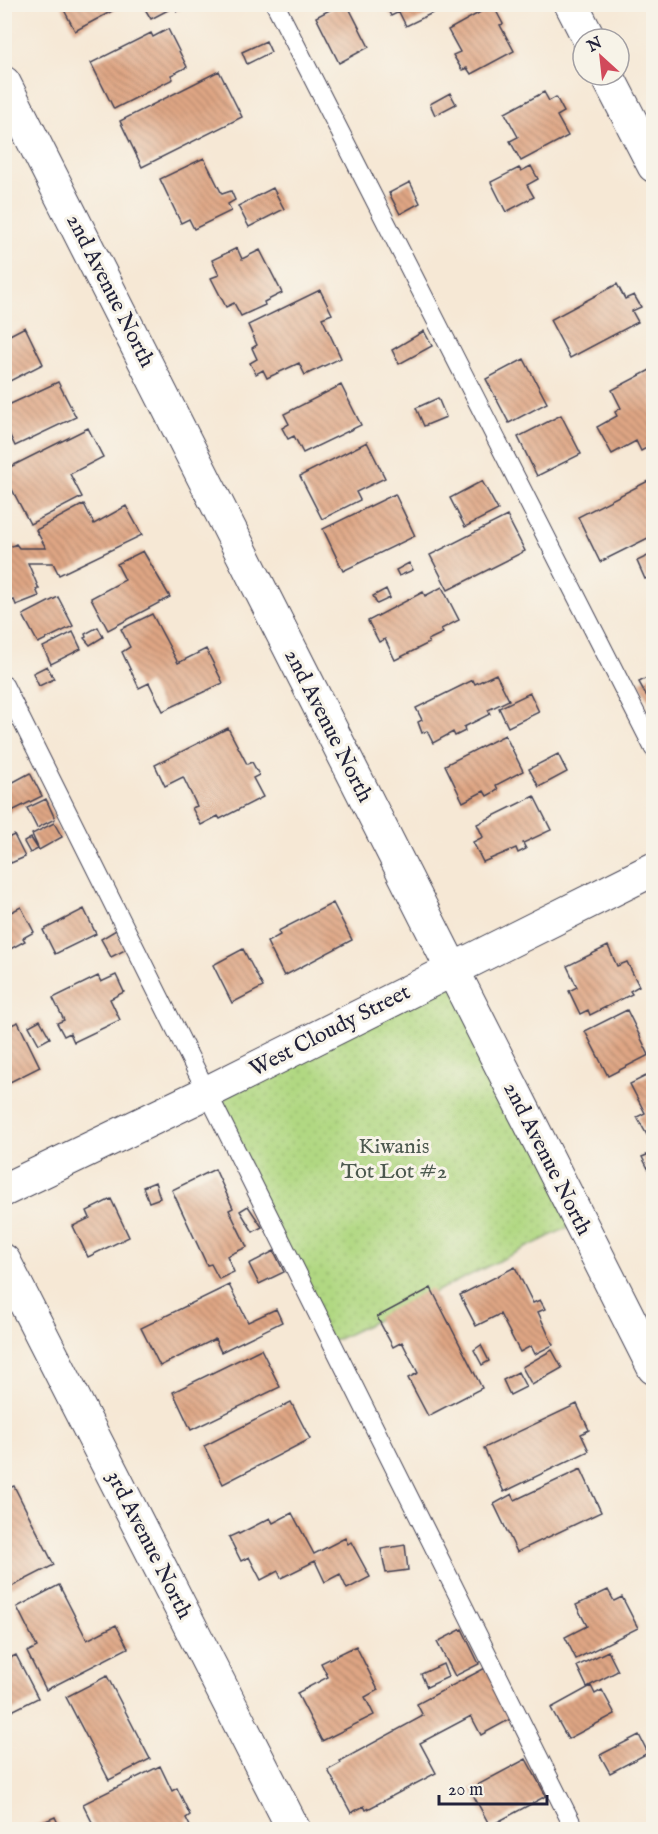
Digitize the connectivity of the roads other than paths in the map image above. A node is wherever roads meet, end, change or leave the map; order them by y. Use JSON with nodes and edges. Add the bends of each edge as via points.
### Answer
{"nodes":[{"id":1,"x":275,"y":4,"type":"edge"},
{"id":2,"x":571,"y":4,"type":"edge"},
{"id":3,"x":583,"y":27,"type":"edge"},
{"id":4,"x":4,"y":83,"type":"edge"},
{"id":5,"x":613,"y":87,"type":"edge"},
{"id":6,"x":654,"y":166,"type":"edge"},
{"id":7,"x":4,"y":685,"type":"edge"},
{"id":8,"x":654,"y":749,"type":"edge"},
{"id":9,"x":654,"y":869,"type":"edge"},
{"id":10,"x":451,"y":970,"type":"junction"},
{"id":11,"x":208,"y":1092,"type":"junction"},
{"id":12,"x":4,"y":1190,"type":"edge"},
{"id":13,"x":4,"y":1261,"type":"edge"},
{"id":14,"x":654,"y":1368,"type":"edge"},
{"id":15,"x":294,"y":1830,"type":"edge"},
{"id":16,"x":575,"y":1830,"type":"edge"}],
"edges":[{"from":1,"to":8,"type":"lane"},
{"from":2,"to":3,"type":"street"},
{"from":4,"to":10,"type":"street","name":"2nd Avenue North"},
{"from":5,"to":6,"type":"street"},
{"from":7,"to":11,"type":"lane"},
{"from":9,"to":10,"type":"street","name":"West Cloudy Street"},
{"from":10,"to":11,"type":"street","name":"West Cloudy Street"},
{"from":10,"to":14,"type":"street","name":"2nd Avenue North"},
{"from":11,"to":12,"type":"street","name":"West Cloudy Street"},
{"from":11,"to":16,"type":"lane"},
{"from":13,"to":15,"type":"street","name":"3rd Avenue North"}]}
